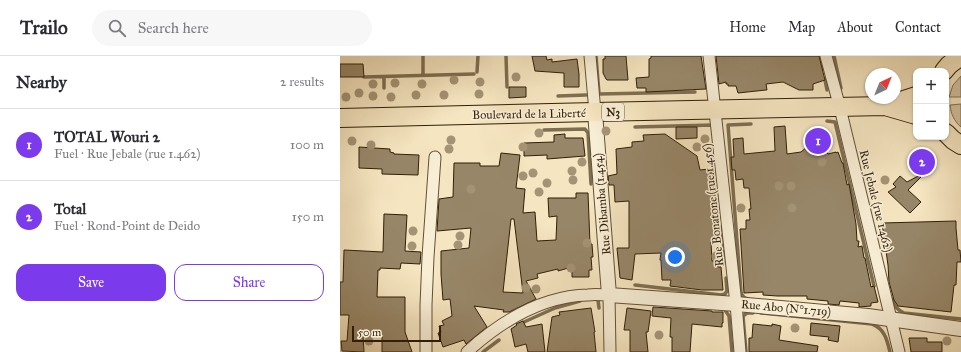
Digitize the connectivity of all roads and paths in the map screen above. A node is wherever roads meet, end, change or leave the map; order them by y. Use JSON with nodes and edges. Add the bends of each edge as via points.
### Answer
{"nodes":[{"id":1,"x":590,"y":56,"type":"edge"},
{"id":2,"x":709,"y":56,"type":"edge"},
{"id":3,"x":826,"y":56,"type":"edge"},
{"id":4,"x":961,"y":56,"type":"edge"},
{"id":5,"x":946,"y":68,"type":"edge"},
{"id":6,"x":913,"y":97,"type":"edge"},
{"id":7,"x":885,"y":106,"type":"junction"},
{"id":8,"x":840,"y":108,"type":"junction"},
{"id":9,"x":716,"y":110,"type":"junction"},
{"id":10,"x":595,"y":112,"type":"junction"},
{"id":11,"x":913,"y":114,"type":"edge"},
{"id":12,"x":340,"y":118,"type":"edge"},
{"id":13,"x":949,"y":135,"type":"edge"},
{"id":14,"x":961,"y":145,"type":"edge"},
{"id":15,"x":435,"y":157,"type":"dead end"},
{"id":16,"x":609,"y":295,"type":"junction"},
{"id":17,"x":736,"y":304,"type":"junction"},
{"id":18,"x":892,"y":319,"type":"junction"},
{"id":19,"x":961,"y":329,"type":"edge"},
{"id":20,"x":426,"y":352,"type":"edge"},
{"id":21,"x":468,"y":352,"type":"edge"},
{"id":22,"x":610,"y":352,"type":"edge"},
{"id":23,"x":740,"y":352,"type":"edge"},
{"id":24,"x":900,"y":352,"type":"edge"}],
"edges":[{"from":1,"to":10,"type":"street","name":"Rue Dibamba (1.454)"},
{"from":2,"to":9,"type":"street","name":"Rue Bonatone (rue 1.456)"},
{"from":3,"to":8,"type":"street","name":"Rue Jebale (rue 1.462)"},
{"from":4,"to":5,"type":"highway"},
{"from":6,"to":7,"type":"highway","name":"Boulevard de la Liberté"},
{"from":7,"to":8,"type":"highway","name":"Boulevard de la Liberté","number":"N3"},
{"from":7,"to":11,"type":"highway","name":"Boulevard de la Liberté"},
{"from":8,"to":9,"type":"highway","name":"Boulevard de la Liberté","number":"N3"},
{"from":8,"to":18,"type":"street","name":"Rue Jebale (rue 1.462)"},
{"from":9,"to":10,"type":"highway","name":"Boulevard de la Liberté","number":"N3"},
{"from":9,"to":17,"type":"street","name":"Rue Bonatone (rue 1.456)"},
{"from":10,"to":12,"type":"highway","name":"Boulevard de la Liberté","number":"N3"},
{"from":10,"to":16,"type":"street","name":"Rue Dibamba (1.454)"},
{"from":13,"to":14,"type":"highway"},
{"from":15,"to":20,"type":"street","via":[[428,257]]},
{"from":16,"to":17,"type":"street","name":"Rue Abo (N°1.719)"},
{"from":16,"to":21,"type":"street","via":[[587,295],[547,302],[521,313],[494,330]]},
{"from":16,"to":22,"type":"street","name":"Rue Dibamba (1.454)"},
{"from":17,"to":18,"type":"street","name":"Rue Abo (N°1.719)"},
{"from":17,"to":23,"type":"street","name":"Rue Bonatone (rue 1.456)"},
{"from":18,"to":19,"type":"street","name":"Rue Abo (N°1.719)"},
{"from":18,"to":24,"type":"street","name":"Rue Jebale (rue 1.462)"}]}
